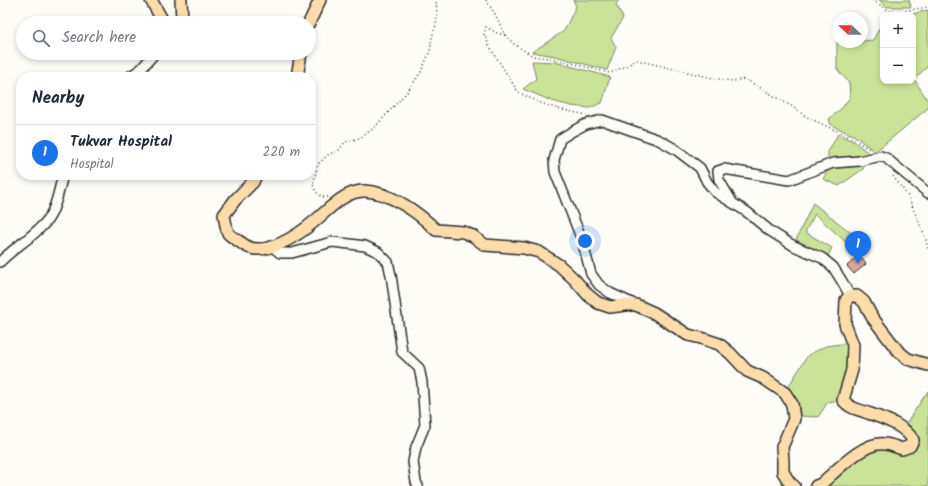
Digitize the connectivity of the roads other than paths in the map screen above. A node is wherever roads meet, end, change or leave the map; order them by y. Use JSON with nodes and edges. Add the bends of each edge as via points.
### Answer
{"nodes":[{"id":1,"x":151,"y":0,"type":"edge"},
{"id":2,"x":181,"y":0,"type":"edge"},
{"id":3,"x":320,"y":0,"type":"edge"},
{"id":4,"x":160,"y":16,"type":"edge"},
{"id":5,"x":182,"y":16,"type":"edge"},
{"id":6,"x":312,"y":16,"type":"edge"},
{"id":7,"x":149,"y":60,"type":"edge"},
{"id":8,"x":300,"y":60,"type":"edge"},
{"id":9,"x":136,"y":72,"type":"edge"},
{"id":10,"x":298,"y":72,"type":"edge"},
{"id":11,"x":62,"y":180,"type":"edge"},
{"id":12,"x":254,"y":180,"type":"edge"},
{"id":13,"x":928,"y":193,"type":"edge"},
{"id":14,"x":732,"y":201,"type":"junction"},
{"id":15,"x":273,"y":247,"type":"junction"},
{"id":16,"x":0,"y":262,"type":"edge"},
{"id":17,"x":850,"y":296,"type":"junction"},
{"id":18,"x":636,"y":305,"type":"junction"},
{"id":19,"x":928,"y":365,"type":"edge"},
{"id":20,"x":418,"y":486,"type":"edge"},
{"id":21,"x":794,"y":486,"type":"edge"},
{"id":22,"x":816,"y":486,"type":"edge"}],
"edges":[{"from":1,"to":4,"type":"main road"},
{"from":2,"to":5,"type":"main road"},
{"from":3,"to":6,"type":"main road"},
{"from":7,"to":9,"type":"street"},
{"from":8,"to":10,"type":"main road"},
{"from":11,"to":16,"type":"street","via":[[50,217]]},
{"from":12,"to":15,"type":"main road","via":[[224,215],[228,233],[255,250]]},
{"from":13,"to":14,"type":"street","via":[[881,156],[833,163],[789,180],[724,169],[718,171],[718,180]]},
{"from":14,"to":17,"type":"street","via":[[770,231],[794,246],[822,258],[833,268]]},
{"from":14,"to":18,"type":"street","via":[[715,192],[700,168],[665,143],[642,133],[602,120],[586,124],[560,139],[554,160],[555,172],[582,240],[591,274],[599,285]]},
{"from":15,"to":18,"type":"main road","via":[[315,221],[341,200],[364,191],[400,203],[436,230],[463,232],[485,246],[524,248],[539,252],[559,265],[598,303],[610,307]]},
{"from":15,"to":20,"type":"street","via":[[280,253],[292,253],[332,242],[350,244],[365,246],[378,252],[388,262],[402,352],[419,368],[422,382],[425,425],[413,462]]},
{"from":17,"to":19,"type":"main road","via":[[857,296],[864,302],[898,351],[908,359]]},
{"from":17,"to":22,"type":"main road","via":[[846,300],[845,324],[853,345],[852,370],[843,400],[849,407],[896,424],[909,433],[913,440],[910,446],[902,449],[883,443],[870,445]]},
{"from":18,"to":21,"type":"main road","via":[[654,313],[688,335],[720,344],[747,371],[785,392],[792,404],[794,419],[782,447],[784,472]]}]}
